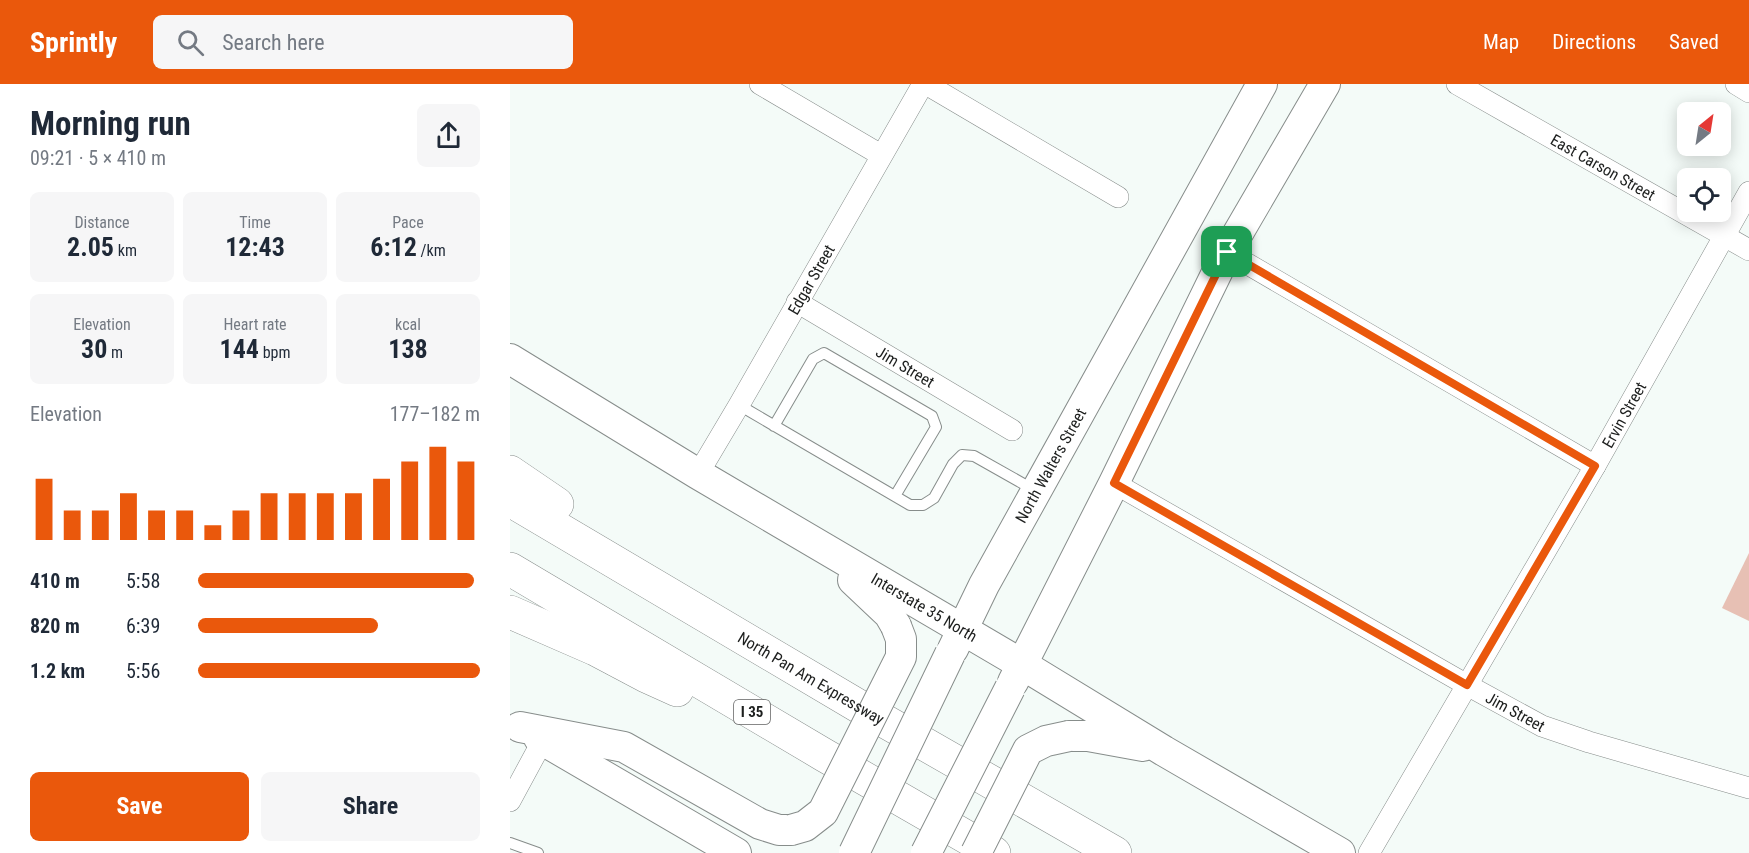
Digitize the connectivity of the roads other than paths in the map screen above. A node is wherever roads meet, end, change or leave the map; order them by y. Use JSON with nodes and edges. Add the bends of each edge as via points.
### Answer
{"nodes":[{"id":1,"x":760,"y":84,"type":"edge"},
{"id":2,"x":924,"y":84,"type":"edge"},
{"id":3,"x":1262,"y":84,"type":"edge"},
{"id":4,"x":1324,"y":84,"type":"edge"},
{"id":5,"x":1457,"y":84,"type":"edge"},
{"id":6,"x":1736,"y":84,"type":"edge"},
{"id":7,"x":1749,"y":92,"type":"edge"},
{"id":8,"x":881,"y":155,"type":"junction"},
{"id":9,"x":1749,"y":192,"type":"edge"},
{"id":10,"x":1118,"y":197,"type":"dead end"},
{"id":11,"x":1724,"y":236,"type":"junction"},
{"id":12,"x":1749,"y":250,"type":"edge"},
{"id":13,"x":1227,"y":252,"type":"junction"},
{"id":14,"x":797,"y":302,"type":"junction"},
{"id":15,"x":510,"y":359,"type":"edge"},
{"id":16,"x":739,"y":405,"type":"junction"},
{"id":17,"x":774,"y":426,"type":"junction"},
{"id":18,"x":1012,"y":430,"type":"dead end"},
{"id":19,"x":1595,"y":466,"type":"junction"},
{"id":20,"x":510,"y":472,"type":"edge"},
{"id":21,"x":698,"y":474,"type":"junction"},
{"id":22,"x":1114,"y":483,"type":"junction"},
{"id":23,"x":1036,"y":491,"type":"junction"},
{"id":24,"x":895,"y":496,"type":"junction"},
{"id":25,"x":510,"y":500,"type":"edge"},
{"id":26,"x":804,"y":537,"type":"junction"},
{"id":27,"x":510,"y":569,"type":"edge"},
{"id":28,"x":510,"y":612,"type":"edge"},
{"id":29,"x":956,"y":642,"type":"junction"},
{"id":30,"x":1016,"y":676,"type":"junction"},
{"id":31,"x":1467,"y":685,"type":"junction"},
{"id":32,"x":860,"y":707,"type":"junction"},
{"id":33,"x":524,"y":729,"type":"edge"},
{"id":34,"x":1164,"y":751,"type":"junction"},
{"id":35,"x":824,"y":755,"type":"junction"},
{"id":36,"x":1749,"y":788,"type":"edge"},
{"id":37,"x":510,"y":801,"type":"edge"},
{"id":38,"x":510,"y":843,"type":"edge"},
{"id":39,"x":538,"y":853,"type":"edge"},
{"id":40,"x":736,"y":853,"type":"edge"},
{"id":41,"x":854,"y":853,"type":"edge"},
{"id":42,"x":926,"y":853,"type":"edge"},
{"id":43,"x":976,"y":853,"type":"edge"},
{"id":44,"x":994,"y":853,"type":"edge"},
{"id":45,"x":1115,"y":853,"type":"edge"},
{"id":46,"x":1340,"y":853,"type":"edge"},
{"id":47,"x":1369,"y":853,"type":"edge"}],
"edges":[{"from":1,"to":8,"type":"street"},
{"from":2,"to":8,"type":"street","name":"Edgar Street"},
{"from":2,"to":10,"type":"street"},
{"from":3,"to":23,"type":"main road","name":"North Walters Street"},
{"from":4,"to":13,"type":"main road"},
{"from":5,"to":11,"type":"street","name":"East Carson Street"},
{"from":6,"to":7,"type":"street"},
{"from":8,"to":14,"type":"street","name":"Edgar Street"},
{"from":9,"to":11,"type":"street","name":"Ervin Street"},
{"from":11,"to":12,"type":"street","name":"East Carson Street"},
{"from":11,"to":19,"type":"street","name":"Ervin Street"},
{"from":13,"to":19,"type":"street"},
{"from":13,"to":22,"type":"main road"},
{"from":14,"to":16,"type":"street","name":"Edgar Street"},
{"from":14,"to":18,"type":"street","name":"Jim Street"},
{"from":15,"to":21,"type":"main road","name":"Interstate 35 North"},
{"from":16,"to":17,"type":"lane"},
{"from":16,"to":21,"type":"street","name":"Edgar Street"},
{"from":17,"to":24,"type":"lane"},
{"from":17,"to":24,"type":"lane","via":[[813,359],[824,353],[932,416],[936,427]]},
{"from":19,"to":31,"type":"street","name":"Ervin Street"},
{"from":20,"to":32,"type":"highway"},
{"from":21,"to":26,"type":"main road","name":"Interstate 35 North"},
{"from":22,"to":30,"type":"main road"},
{"from":22,"to":31,"type":"street","name":"Jim Street"},
{"from":23,"to":24,"type":"lane","via":[[974,456],[962,455],[934,498],[923,505],[910,505]]},
{"from":23,"to":29,"type":"main road","name":"North Walters Street"},
{"from":25,"to":32,"type":"highway","name":"North Pan Am Expressway"},
{"from":26,"to":29,"type":"main road","name":"Interstate 35 North"},
{"from":26,"to":33,"type":"main road","bridge":true,"via":[[889,614],[901,639],[901,657],[824,812],[805,826],[779,830],[760,824],[624,747]]},
{"from":27,"to":35,"type":"highway","number":"I 35"},
{"from":28,"to":35,"type":"highway"},
{"from":29,"to":30,"type":"main road","name":"Interstate 35 North"},
{"from":29,"to":41,"type":"main road","name":"North Walters Street","bridge":true},
{"from":30,"to":34,"type":"main road","name":"Interstate 35 North"},
{"from":30,"to":42,"type":"main road","bridge":true},
{"from":31,"to":36,"type":"street","name":"Jim Street","via":[[1542,726]]},
{"from":31,"to":47,"type":"street","name":"Ervin Street"},
{"from":32,"to":45,"type":"highway","name":"North Pan Am Expressway"},
{"from":33,"to":37,"type":"street"},
{"from":33,"to":40,"type":"main road"},
{"from":34,"to":43,"type":"main road","bridge":true,"via":[[1088,736],[1046,741],[1028,750]]},
{"from":34,"to":46,"type":"main road","name":"Interstate 35 North"},
{"from":35,"to":44,"type":"highway","number":"I 35"},
{"from":38,"to":39,"type":"lane"}]}
